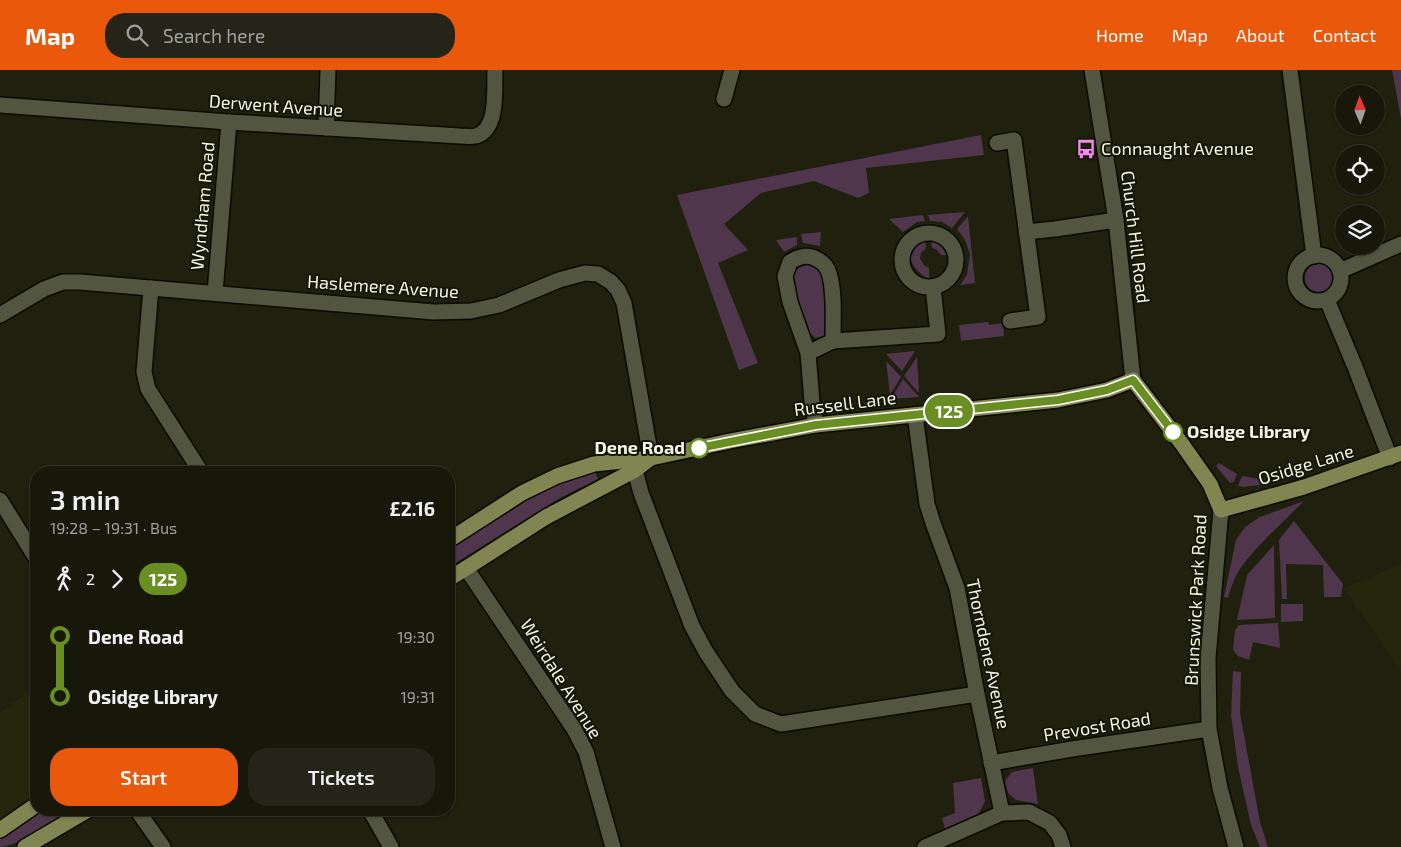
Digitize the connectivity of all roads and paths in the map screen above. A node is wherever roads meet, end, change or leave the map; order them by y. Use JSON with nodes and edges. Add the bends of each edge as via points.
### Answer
{"nodes":[{"id":1,"x":328,"y":70,"type":"edge"},
{"id":2,"x":495,"y":70,"type":"edge"},
{"id":3,"x":732,"y":70,"type":"edge"},
{"id":4,"x":1092,"y":70,"type":"edge"},
{"id":5,"x":1290,"y":70,"type":"edge"},
{"id":6,"x":724,"y":99,"type":"dead end"},
{"id":7,"x":0,"y":105,"type":"edge"},
{"id":8,"x":229,"y":122,"type":"junction"},
{"id":9,"x":326,"y":128,"type":"junction"},
{"id":10,"x":997,"y":143,"type":"dead end"},
{"id":11,"x":1116,"y":220,"type":"junction"},
{"id":12,"x":1026,"y":232,"type":"junction"},
{"id":13,"x":1401,"y":244,"type":"edge"},
{"id":14,"x":1314,"y":256,"type":"junction"},
{"id":15,"x":1340,"y":271,"type":"junction"},
{"id":16,"x":934,"y":287,"type":"dead end"},
{"id":17,"x":151,"y":288,"type":"junction"},
{"id":18,"x":214,"y":293,"type":"junction"},
{"id":19,"x":1327,"y":300,"type":"junction"},
{"id":20,"x":0,"y":315,"type":"edge"},
{"id":21,"x":1010,"y":321,"type":"dead end"},
{"id":22,"x":833,"y":341,"type":"junction"},
{"id":23,"x":808,"y":353,"type":"junction"},
{"id":24,"x":1133,"y":380,"type":"junction"},
{"id":25,"x":915,"y":415,"type":"junction"},
{"id":26,"x":816,"y":425,"type":"junction"},
{"id":27,"x":1396,"y":456,"type":"edge"},
{"id":28,"x":651,"y":458,"type":"junction"},
{"id":29,"x":197,"y":466,"type":"edge"},
{"id":30,"x":635,"y":470,"type":"junction"},
{"id":31,"x":0,"y":500,"type":"edge"},
{"id":32,"x":1221,"y":510,"type":"junction"},
{"id":33,"x":455,"y":536,"type":"edge"},
{"id":34,"x":30,"y":548,"type":"edge"},
{"id":35,"x":466,"y":568,"type":"junction"},
{"id":36,"x":455,"y":575,"type":"edge"},
{"id":37,"x":977,"y":694,"type":"junction"},
{"id":38,"x":1209,"y":729,"type":"junction"},
{"id":39,"x":992,"y":764,"type":"junction"},
{"id":40,"x":30,"y":809,"type":"edge"},
{"id":41,"x":1002,"y":813,"type":"junction"},
{"id":42,"x":78,"y":816,"type":"edge"},
{"id":43,"x":141,"y":816,"type":"edge"},
{"id":44,"x":373,"y":816,"type":"edge"},
{"id":45,"x":0,"y":830,"type":"edge"},
{"id":46,"x":25,"y":847,"type":"edge"},
{"id":47,"x":163,"y":847,"type":"edge"},
{"id":48,"x":391,"y":847,"type":"edge"},
{"id":49,"x":614,"y":847,"type":"edge"},
{"id":50,"x":925,"y":847,"type":"edge"},
{"id":51,"x":1063,"y":847,"type":"edge"},
{"id":52,"x":1236,"y":847,"type":"edge"}],
"edges":[{"from":1,"to":9,"type":"street"},
{"from":2,"to":9,"type":"street","name":"Derwent Avenue","via":[[493,115],[488,129],[476,136]]},
{"from":3,"to":6,"type":"street"},
{"from":4,"to":11,"type":"street","name":"Church Hill Road"},
{"from":5,"to":14,"type":"street"},
{"from":7,"to":8,"type":"street","name":"Derwent Avenue"},
{"from":8,"to":9,"type":"street","name":"Derwent Avenue"},
{"from":8,"to":18,"type":"street","name":"Wyndham Road"},
{"from":10,"to":12,"type":"street","via":[[1014,140]]},
{"from":11,"to":12,"type":"street"},
{"from":11,"to":24,"type":"street","name":"Church Hill Road"},
{"from":12,"to":21,"type":"street","via":[[1038,317]]},
{"from":13,"to":15,"type":"street"},
{"from":14,"to":15,"type":"street","via":[[1332,260]]},
{"from":14,"to":19,"type":"street","via":[[1301,263],[1296,285],[1305,297]]},
{"from":15,"to":19,"type":"street","via":[[1338,291]]},
{"from":16,"to":22,"type":"street","via":[[938,334]]},
{"from":17,"to":18,"type":"street","name":"Haslemere Avenue"},
{"from":17,"to":20,"type":"street","name":"Haslemere Avenue","via":[[63,282],[44,289]]},
{"from":17,"to":29,"type":"street","via":[[144,372],[148,389]]},
{"from":18,"to":28,"type":"street","name":"Haslemere Avenue","via":[[434,312],[471,311],[499,305],[585,272],[598,274],[611,282],[624,303]]},
{"from":19,"to":27,"type":"street"},
{"from":22,"to":23,"type":"street"},
{"from":22,"to":23,"type":"street","via":[[829,272],[819,260],[801,256],[790,262],[785,276],[790,302]]},
{"from":23,"to":26,"type":"street"},
{"from":24,"to":25,"type":"main road","name":"Russell Lane","via":[[1107,390],[1058,400]]},
{"from":24,"to":32,"type":"main road","name":"Brunswick Park Road","via":[[1210,484]]},
{"from":25,"to":26,"type":"main road","name":"Russell Lane"},
{"from":25,"to":37,"type":"street","name":"Thorndene Avenue","via":[[927,504],[957,588]]},
{"from":26,"to":28,"type":"main road","name":"Russell Lane"},
{"from":27,"to":32,"type":"main road","name":"Osidge Lane"},
{"from":28,"to":30,"type":"main road","name":"Russell Lane"},
{"from":28,"to":33,"type":"main road","name":"Russell Lane","via":[[594,464],[557,476],[522,493]]},
{"from":30,"to":35,"type":"main road","name":"Russell Lane","via":[[546,517]]},
{"from":30,"to":37,"type":"street","via":[[692,626],[732,691],[754,714],[782,724]]},
{"from":31,"to":34,"type":"street"},
{"from":32,"to":38,"type":"street","name":"Brunswick Park Road","via":[[1208,658]]},
{"from":35,"to":36,"type":"main road","name":"Russell Lane"},
{"from":35,"to":49,"type":"street","name":"Weirdale Avenue","via":[[574,729],[586,752]]},
{"from":37,"to":39,"type":"street","name":"Thorndene Avenue"},
{"from":38,"to":39,"type":"street","name":"Prevost Road"},
{"from":38,"to":52,"type":"street","name":"Brunswick Park Road"},
{"from":39,"to":41,"type":"street","name":"Thorndene Avenue"},
{"from":40,"to":45,"type":"main road"},
{"from":41,"to":50,"type":"street"},
{"from":41,"to":51,"type":"street","via":[[1029,812],[1050,823]]},
{"from":42,"to":46,"type":"main road"},
{"from":43,"to":47,"type":"street"},
{"from":44,"to":48,"type":"street"}]}
